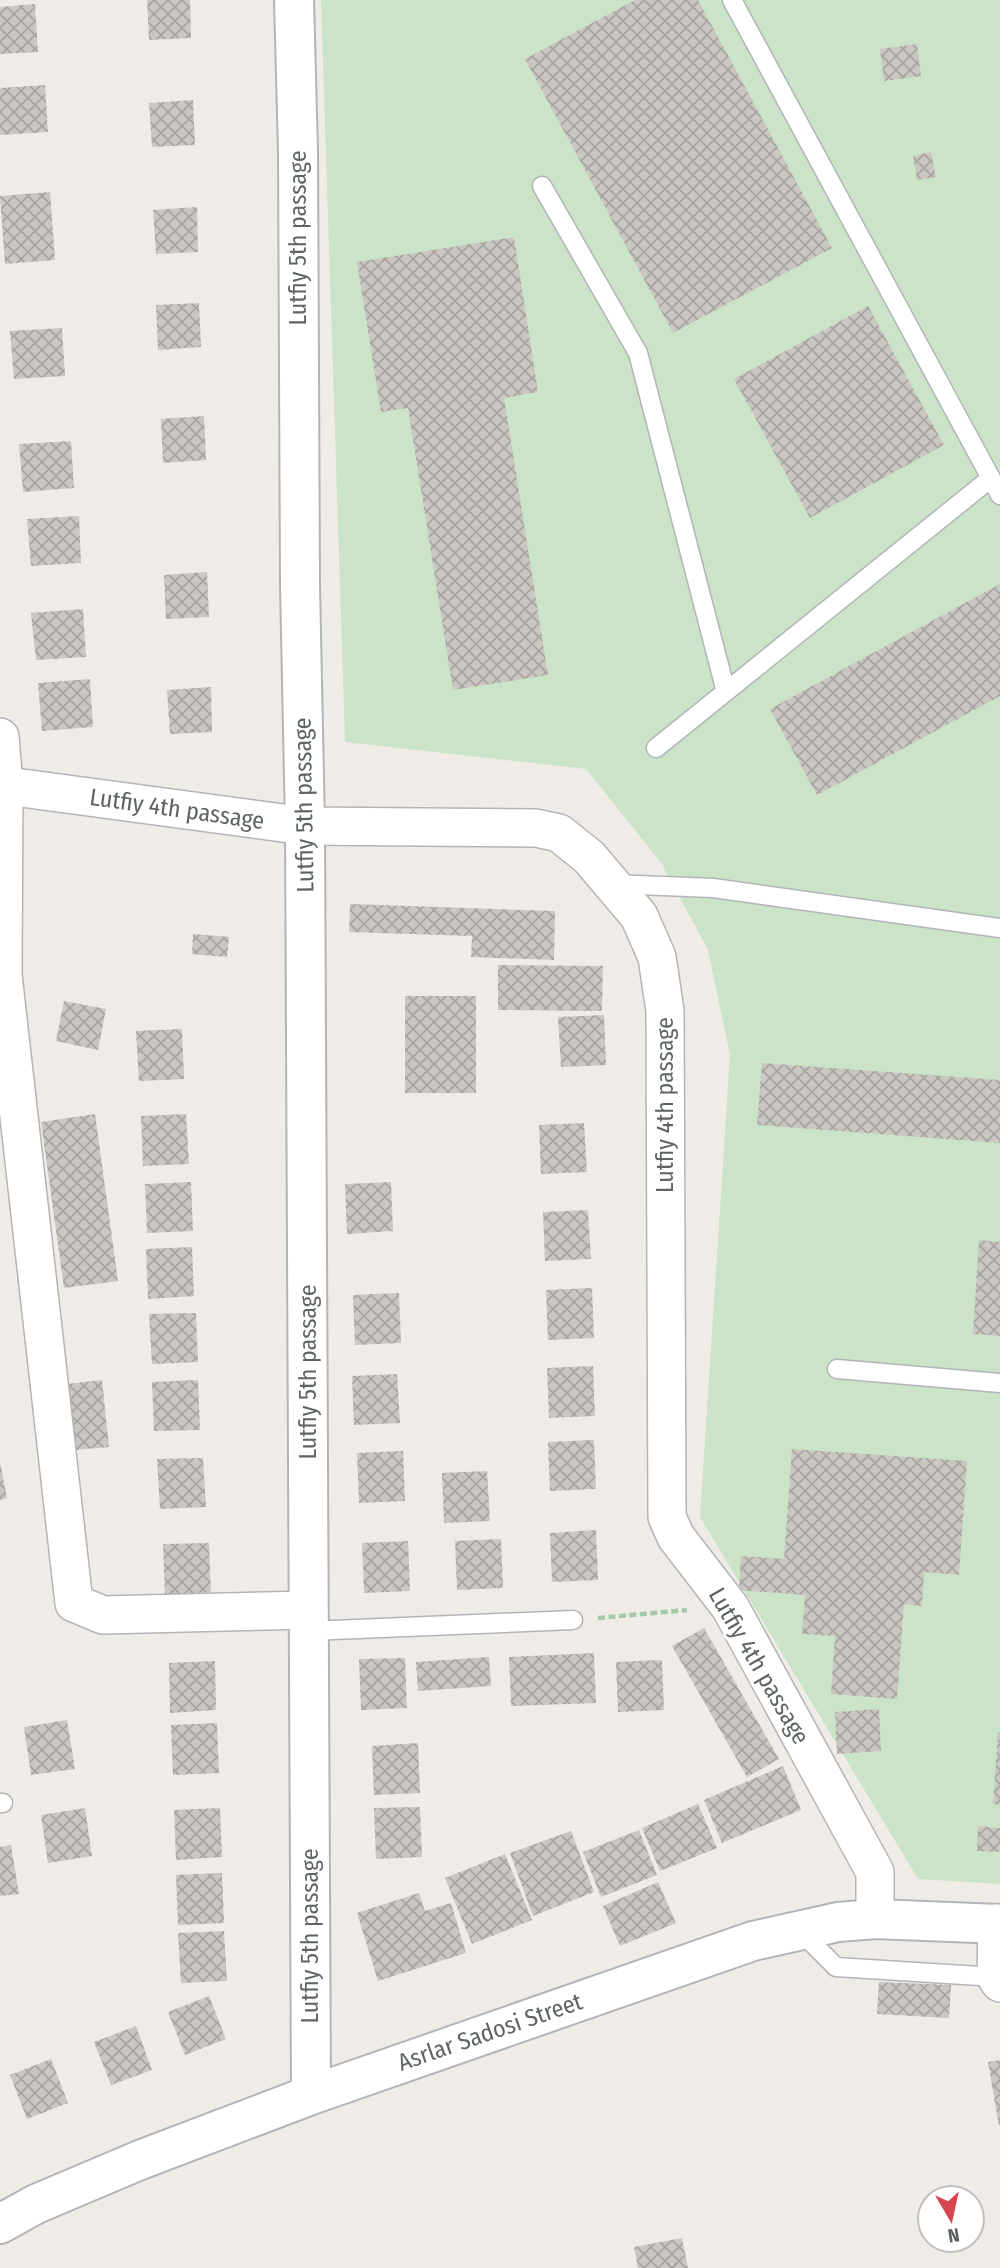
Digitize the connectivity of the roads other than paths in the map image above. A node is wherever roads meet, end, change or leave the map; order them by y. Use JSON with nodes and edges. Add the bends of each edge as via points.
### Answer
{"nodes":[{"id":1,"x":294,"y":0,"type":"edge"},
{"id":2,"x":733,"y":0,"type":"edge"},
{"id":3,"x":542,"y":186,"type":"dead end"},
{"id":4,"x":991,"y":478,"type":"junction"},
{"id":5,"x":1000,"y":495,"type":"edge"},
{"id":6,"x":726,"y":692,"type":"junction"},
{"id":7,"x":0,"y":737,"type":"edge"},
{"id":8,"x":656,"y":748,"type":"dead end"},
{"id":9,"x":2,"y":785,"type":"edge"},
{"id":10,"x":305,"y":825,"type":"junction"},
{"id":11,"x":613,"y":884,"type":"junction"},
{"id":12,"x":1000,"y":928,"type":"edge"},
{"id":13,"x":837,"y":1369,"type":"dead end"},
{"id":14,"x":1000,"y":1383,"type":"edge"},
{"id":15,"x":309,"y":1620,"type":"junction"},
{"id":16,"x":573,"y":1620,"type":"road end"},
{"id":17,"x":875,"y":1919,"type":"junction"},
{"id":18,"x":999,"y":1924,"type":"edge"},
{"id":19,"x":798,"y":1930,"type":"junction"},
{"id":20,"x":998,"y":1980,"type":"edge"},
{"id":21,"x":311,"y":2095,"type":"junction"},
{"id":22,"x":0,"y":2224,"type":"edge"}],
"edges":[{"from":1,"to":10,"type":"street","name":"Lutfiy 5th passage"},
{"from":2,"to":4,"type":"lane"},
{"from":3,"to":6,"type":"lane","via":[[638,353]]},
{"from":4,"to":5,"type":"lane"},
{"from":4,"to":6,"type":"lane"},
{"from":6,"to":8,"type":"lane"},
{"from":7,"to":9,"type":"street"},
{"from":9,"to":10,"type":"street","name":"Lutfiy 4th passage"},
{"from":9,"to":15,"type":"street","via":[[3,975],[74,1603],[103,1615]]},
{"from":10,"to":11,"type":"street","name":"Lutfiy 4th passage","via":[[559,832]]},
{"from":10,"to":15,"type":"street","name":"Lutfiy 5th passage"},
{"from":11,"to":12,"type":"lane","via":[[713,888]]},
{"from":11,"to":17,"type":"street","name":"Lutfiy 4th passage","via":[[639,916],[657,957],[666,1011],[667,1517],[676,1537],[730,1607],[875,1872]]},
{"from":13,"to":14,"type":"lane"},
{"from":15,"to":16,"type":"lane"},
{"from":15,"to":21,"type":"street","name":"Lutfiy 5th passage"},
{"from":17,"to":18,"type":"street","name":"Asrlar Sadosi Street"},
{"from":17,"to":19,"type":"street","name":"Asrlar Sadosi Street"},
{"from":18,"to":20,"type":"street"},
{"from":19,"to":20,"type":"lane","via":[[836,1967]]},
{"from":19,"to":21,"type":"street","name":"Asrlar Sadosi Street","via":[[709,1955]]},
{"from":21,"to":22,"type":"street","name":"Asrlar Sadosi Street","via":[[140,2160]]}]}
